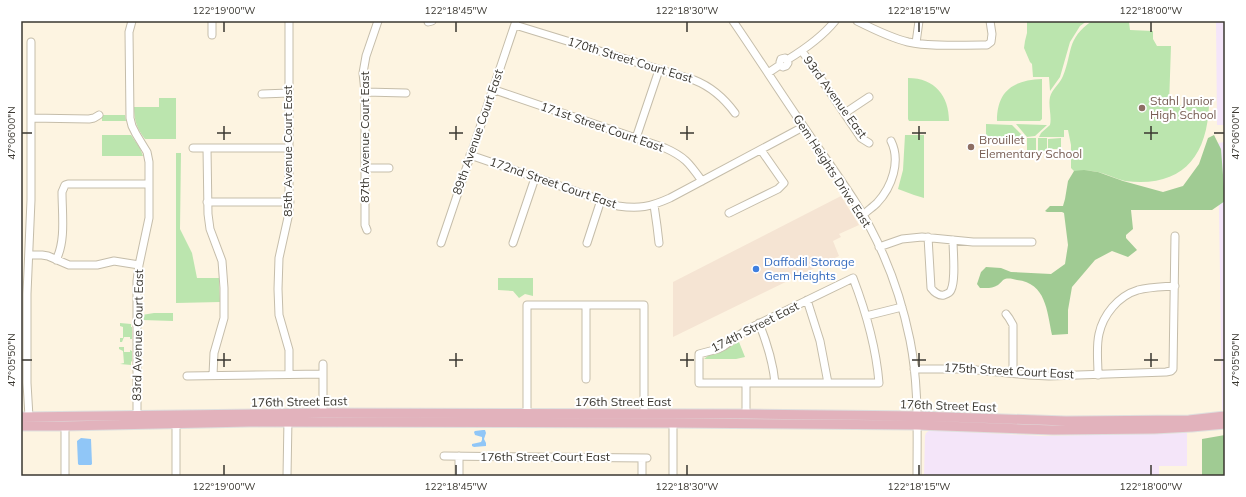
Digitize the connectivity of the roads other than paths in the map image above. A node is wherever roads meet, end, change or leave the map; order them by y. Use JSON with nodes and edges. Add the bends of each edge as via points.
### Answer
{"nodes":[{"id":1,"x":132,"y":21,"type":"edge"},
{"id":2,"x":212,"y":21,"type":"edge"},
{"id":3,"x":289,"y":21,"type":"edge"},
{"id":4,"x":378,"y":21,"type":"edge"},
{"id":5,"x":733,"y":21,"type":"edge"},
{"id":6,"x":835,"y":21,"type":"edge"},
{"id":7,"x":857,"y":21,"type":"edge"},
{"id":8,"x":919,"y":21,"type":"edge"},
{"id":9,"x":990,"y":21,"type":"edge"},
{"id":10,"x":515,"y":23,"type":"edge"},
{"id":11,"x":212,"y":35,"type":"dead end"},
{"id":12,"x":30,"y":42,"type":"dead end"},
{"id":13,"x":916,"y":43,"type":"junction"},
{"id":14,"x":802,"y":51,"type":"junction"},
{"id":15,"x":658,"y":70,"type":"junction"},
{"id":16,"x":768,"y":73,"type":"junction"},
{"id":17,"x":492,"y":89,"type":"junction"},
{"id":18,"x":365,"y":92,"type":"junction"},
{"id":19,"x":406,"y":92,"type":"dead end"},
{"id":20,"x":289,"y":93,"type":"junction"},
{"id":21,"x":262,"y":94,"type":"dead end"},
{"id":22,"x":869,"y":97,"type":"dead end"},
{"id":23,"x":735,"y":113,"type":"dead end"},
{"id":24,"x":845,"y":113,"type":"junction"},
{"id":25,"x":99,"y":116,"type":"dead end"},
{"id":26,"x":31,"y":118,"type":"junction"},
{"id":27,"x":803,"y":127,"type":"junction"},
{"id":28,"x":636,"y":138,"type":"junction"},
{"id":29,"x":891,"y":141,"type":"dead end"},
{"id":30,"x":869,"y":143,"type":"dead end"},
{"id":31,"x":193,"y":148,"type":"dead end"},
{"id":32,"x":207,"y":148,"type":"junction"},
{"id":33,"x":289,"y":148,"type":"junction"},
{"id":34,"x":761,"y":150,"type":"junction"},
{"id":35,"x":470,"y":155,"type":"junction"},
{"id":36,"x":365,"y":168,"type":"junction"},
{"id":37,"x":390,"y":168,"type":"dead end"},
{"id":38,"x":535,"y":178,"type":"junction"},
{"id":39,"x":702,"y":181,"type":"junction"},
{"id":40,"x":149,"y":184,"type":"junction"},
{"id":41,"x":601,"y":200,"type":"junction"},
{"id":42,"x":207,"y":202,"type":"junction"},
{"id":43,"x":290,"y":202,"type":"junction"},
{"id":44,"x":654,"y":205,"type":"junction"},
{"id":45,"x":729,"y":213,"type":"dead end"},
{"id":46,"x":863,"y":215,"type":"junction"},
{"id":47,"x":368,"y":230,"type":"dead end"},
{"id":48,"x":1175,"y":236,"type":"dead end"},
{"id":49,"x":928,"y":237,"type":"junction"},
{"id":50,"x":953,"y":240,"type":"junction"},
{"id":51,"x":1032,"y":242,"type":"dead end"},
{"id":52,"x":441,"y":243,"type":"dead end"},
{"id":53,"x":513,"y":243,"type":"dead end"},
{"id":54,"x":659,"y":243,"type":"dead end"},
{"id":55,"x":587,"y":244,"type":"dead end"},
{"id":56,"x":879,"y":247,"type":"junction"},
{"id":57,"x":29,"y":255,"type":"junction"},
{"id":58,"x":56,"y":260,"type":"junction"},
{"id":59,"x":138,"y":264,"type":"junction"},
{"id":60,"x":1175,"y":286,"type":"junction"},
{"id":61,"x":24,"y":294,"type":"edge"},
{"id":62,"x":807,"y":300,"type":"junction"},
{"id":63,"x":586,"y":305,"type":"junction"},
{"id":64,"x":902,"y":307,"type":"junction"},
{"id":65,"x":1006,"y":314,"type":"dead end"},
{"id":66,"x":866,"y":316,"type":"junction"},
{"id":67,"x":759,"y":323,"type":"junction"},
{"id":68,"x":323,"y":364,"type":"dead end"},
{"id":69,"x":914,"y":369,"type":"junction"},
{"id":70,"x":1013,"y":373,"type":"junction"},
{"id":71,"x":289,"y":374,"type":"junction"},
{"id":72,"x":323,"y":374,"type":"junction"},
{"id":73,"x":1098,"y":374,"type":"junction"},
{"id":74,"x":213,"y":375,"type":"junction"},
{"id":75,"x":187,"y":376,"type":"dead end"},
{"id":76,"x":586,"y":379,"type":"dead end"},
{"id":77,"x":24,"y":383,"type":"edge"},
{"id":78,"x":746,"y":384,"type":"junction"},
{"id":79,"x":775,"y":384,"type":"junction"},
{"id":80,"x":828,"y":384,"type":"junction"},
{"id":81,"x":323,"y":414,"type":"junction"},
{"id":82,"x":526,"y":414,"type":"junction"},
{"id":83,"x":644,"y":414,"type":"junction"},
{"id":84,"x":724,"y":414,"type":"junction"},
{"id":85,"x":746,"y":414,"type":"junction"},
{"id":86,"x":137,"y":416,"type":"junction"},
{"id":87,"x":1225,"y":416,"type":"edge"},
{"id":88,"x":24,"y":419,"type":"edge"},
{"id":89,"x":288,"y":420,"type":"junction"},
{"id":90,"x":917,"y":420,"type":"junction"},
{"id":91,"x":462,"y":422,"type":"junction"},
{"id":92,"x":566,"y":422,"type":"junction"},
{"id":93,"x":673,"y":423,"type":"junction"},
{"id":94,"x":176,"y":424,"type":"junction"},
{"id":95,"x":1225,"y":424,"type":"edge"},
{"id":96,"x":21,"y":426,"type":"edge"},
{"id":97,"x":65,"y":426,"type":"junction"},
{"id":98,"x":444,"y":456,"type":"dead end"},
{"id":99,"x":459,"y":456,"type":"junction"},
{"id":100,"x":65,"y":476,"type":"edge"},
{"id":101,"x":176,"y":476,"type":"edge"},
{"id":102,"x":287,"y":476,"type":"edge"},
{"id":103,"x":459,"y":476,"type":"edge"},
{"id":104,"x":642,"y":476,"type":"edge"},
{"id":105,"x":673,"y":476,"type":"edge"},
{"id":106,"x":917,"y":476,"type":"edge"}],
"edges":[{"from":1,"to":40,"type":"street","name":"83rd Avenue Court East","via":[[129,32],[130,118],[147,152]]},
{"from":2,"to":11,"type":"street"},
{"from":3,"to":20,"type":"street","name":"85th Avenue Court East"},
{"from":4,"to":18,"type":"street","name":"87th Avenue Court East","via":[[366,56]]},
{"from":5,"to":16,"type":"street","name":"Gem Heights Drive East"},
{"from":6,"to":14,"type":"street"},
{"from":7,"to":13,"type":"street","via":[[898,39]]},
{"from":8,"to":13,"type":"street"},
{"from":9,"to":13,"type":"street","via":[[992,34],[991,42],[987,45]]},
{"from":10,"to":15,"type":"street","name":"170th Street Court East"},
{"from":10,"to":17,"type":"street","name":"89th Avenue Court East"},
{"from":12,"to":26,"type":"street"},
{"from":14,"to":16,"type":"street","via":[[787,60],[786,66],[780,65]]},
{"from":14,"to":24,"type":"street","name":"93rd Avenue East"},
{"from":15,"to":23,"type":"street","name":"170th Street Court East","via":[[702,83],[721,96]]},
{"from":15,"to":28,"type":"street"},
{"from":16,"to":27,"type":"street","name":"Gem Heights Drive East"},
{"from":17,"to":28,"type":"street","name":"171st Street Court East"},
{"from":17,"to":35,"type":"street","name":"89th Avenue Court East"},
{"from":18,"to":19,"type":"street"},
{"from":18,"to":36,"type":"street","name":"87th Avenue Court East"},
{"from":20,"to":21,"type":"street"},
{"from":20,"to":33,"type":"street","name":"85th Avenue Court East"},
{"from":22,"to":24,"type":"street"},
{"from":24,"to":30,"type":"street","name":"93rd Avenue East","via":[[861,138]]},
{"from":25,"to":26,"type":"street","via":[[89,119]]},
{"from":26,"to":57,"type":"street"},
{"from":27,"to":34,"type":"street","name":"172nd Street Court East"},
{"from":27,"to":46,"type":"street","name":"Gem Heights Drive East"},
{"from":28,"to":39,"type":"street","name":"171st Street Court East","via":[[680,155]]},
{"from":29,"to":46,"type":"street","via":[[895,148],[894,173],[888,188],[877,203]]},
{"from":31,"to":32,"type":"street"},
{"from":32,"to":33,"type":"street"},
{"from":32,"to":42,"type":"street"},
{"from":33,"to":43,"type":"street","name":"85th Avenue Court East"},
{"from":34,"to":39,"type":"street","name":"172nd Street Court East"},
{"from":34,"to":45,"type":"street","via":[[784,183],[778,189]]},
{"from":35,"to":38,"type":"street","name":"172nd Street Court East"},
{"from":35,"to":52,"type":"street","name":"89th Avenue Court East"},
{"from":36,"to":37,"type":"street"},
{"from":36,"to":47,"type":"street","name":"87th Avenue Court East","via":[[365,225]]},
{"from":38,"to":41,"type":"street","name":"172nd Street Court East"},
{"from":38,"to":53,"type":"street"},
{"from":39,"to":44,"type":"street","name":"172nd Street Court East"},
{"from":40,"to":58,"type":"street","via":[[65,185],[62,192],[61,245]]},
{"from":40,"to":59,"type":"street","name":"83rd Avenue Court East","via":[[149,218]]},
{"from":41,"to":44,"type":"street","name":"172nd Street Court East","via":[[628,207]]},
{"from":41,"to":55,"type":"street"},
{"from":42,"to":43,"type":"street"},
{"from":42,"to":74,"type":"street","via":[[210,229],[222,261],[224,288],[224,318],[214,353]]},
{"from":43,"to":71,"type":"street","name":"85th Avenue Court East","via":[[280,247],[278,274],[279,315],[289,350]]},
{"from":44,"to":54,"type":"street"},
{"from":46,"to":56,"type":"street","name":"Gem Heights Drive East"},
{"from":48,"to":60,"type":"street"},
{"from":49,"to":50,"type":"street"},
{"from":49,"to":50,"type":"street","via":[[931,288],[941,295],[952,289]]},
{"from":49,"to":56,"type":"street","via":[[911,237]]},
{"from":50,"to":51,"type":"street"},
{"from":56,"to":64,"type":"street","name":"Gem Heights Drive East"},
{"from":57,"to":58,"type":"street","via":[[42,255]]},
{"from":57,"to":61,"type":"street"},
{"from":58,"to":59,"type":"street","via":[[69,265],[97,265],[114,261]]},
{"from":59,"to":86,"type":"street","name":"83rd Avenue Court East"},
{"from":60,"to":73,"type":"street","via":[[1137,290],[1112,307],[1104,318],[1099,333]]},
{"from":60,"to":73,"type":"street","name":"175th Street Court East","via":[[1173,369],[1166,372]]},
{"from":61,"to":77,"type":"street"},
{"from":62,"to":66,"type":"street","name":"174th Street East","via":[[853,278]]},
{"from":62,"to":67,"type":"street","name":"174th Street East"},
{"from":62,"to":80,"type":"street","via":[[820,341]]},
{"from":63,"to":76,"type":"street"},
{"from":63,"to":82,"type":"street","via":[[527,305]]},
{"from":63,"to":83,"type":"street","via":[[644,305]]},
{"from":64,"to":66,"type":"street"},
{"from":64,"to":69,"type":"street","name":"Gem Heights Drive East"},
{"from":65,"to":70,"type":"street","via":[[1014,332]]},
{"from":66,"to":80,"type":"street","via":[[875,352],[879,384]]},
{"from":67,"to":78,"type":"street","name":"174th Street East","via":[[724,346],[699,354],[699,383]]},
{"from":67,"to":79,"type":"street","via":[[774,367]]},
{"from":68,"to":72,"type":"street"},
{"from":69,"to":70,"type":"street","name":"175th Street Court East","via":[[966,369]]},
{"from":69,"to":90,"type":"street","name":"Gem Heights Drive East"},
{"from":70,"to":73,"type":"street","name":"175th Street Court East","via":[[1049,376]]},
{"from":71,"to":72,"type":"street"},
{"from":71,"to":74,"type":"street"},
{"from":72,"to":81,"type":"street"},
{"from":74,"to":75,"type":"street"},
{"from":77,"to":88,"type":"street"},
{"from":78,"to":79,"type":"street"},
{"from":78,"to":85,"type":"street"},
{"from":79,"to":80,"type":"street"},
{"from":81,"to":82,"type":"main road","name":"176th Street East"},
{"from":81,"to":86,"type":"main road","name":"176th Street East"},
{"from":81,"to":89,"type":"main road","via":[[320,418]]},
{"from":82,"to":83,"type":"main road","name":"176th Street East"},
{"from":82,"to":91,"type":"main road","via":[[465,418]]},
{"from":83,"to":84,"type":"main road","name":"176th Street East"},
{"from":83,"to":92,"type":"main road","via":[[642,418],[590,418]]},
{"from":84,"to":85,"type":"main road","name":"176th Street East"},
{"from":84,"to":93,"type":"main road","via":[[709,418],[676,418]]},
{"from":85,"to":90,"type":"main road","name":"176th Street East"},
{"from":86,"to":88,"type":"main road","name":"176th Street East"},
{"from":86,"to":97,"type":"main road","via":[[128,420],[66,421]]},
{"from":87,"to":90,"type":"main road","name":"176th Street East","via":[[1189,420]]},
{"from":89,"to":91,"type":"main road","name":"176th Street East"},
{"from":89,"to":94,"type":"main road","name":"176th Street East"},
{"from":89,"to":102,"type":"street"},
{"from":90,"to":93,"type":"main road","name":"176th Street East"},
{"from":90,"to":95,"type":"main road","name":"176th Street East","via":[[1053,430],[1184,428]]},
{"from":90,"to":106,"type":"street","name":"Gem Heights Drive East"},
{"from":91,"to":92,"type":"main road","name":"176th Street East"},
{"from":92,"to":93,"type":"main road","name":"176th Street East"},
{"from":93,"to":105,"type":"street"},
{"from":94,"to":97,"type":"main road","name":"176th Street East"},
{"from":94,"to":101,"type":"street"},
{"from":96,"to":97,"type":"main road","name":"176th Street East"},
{"from":97,"to":100,"type":"street"},
{"from":98,"to":99,"type":"street","name":"176th Street Court East"},
{"from":99,"to":103,"type":"street"},
{"from":99,"to":104,"type":"street","name":"176th Street Court East","via":[[644,458]]}]}
